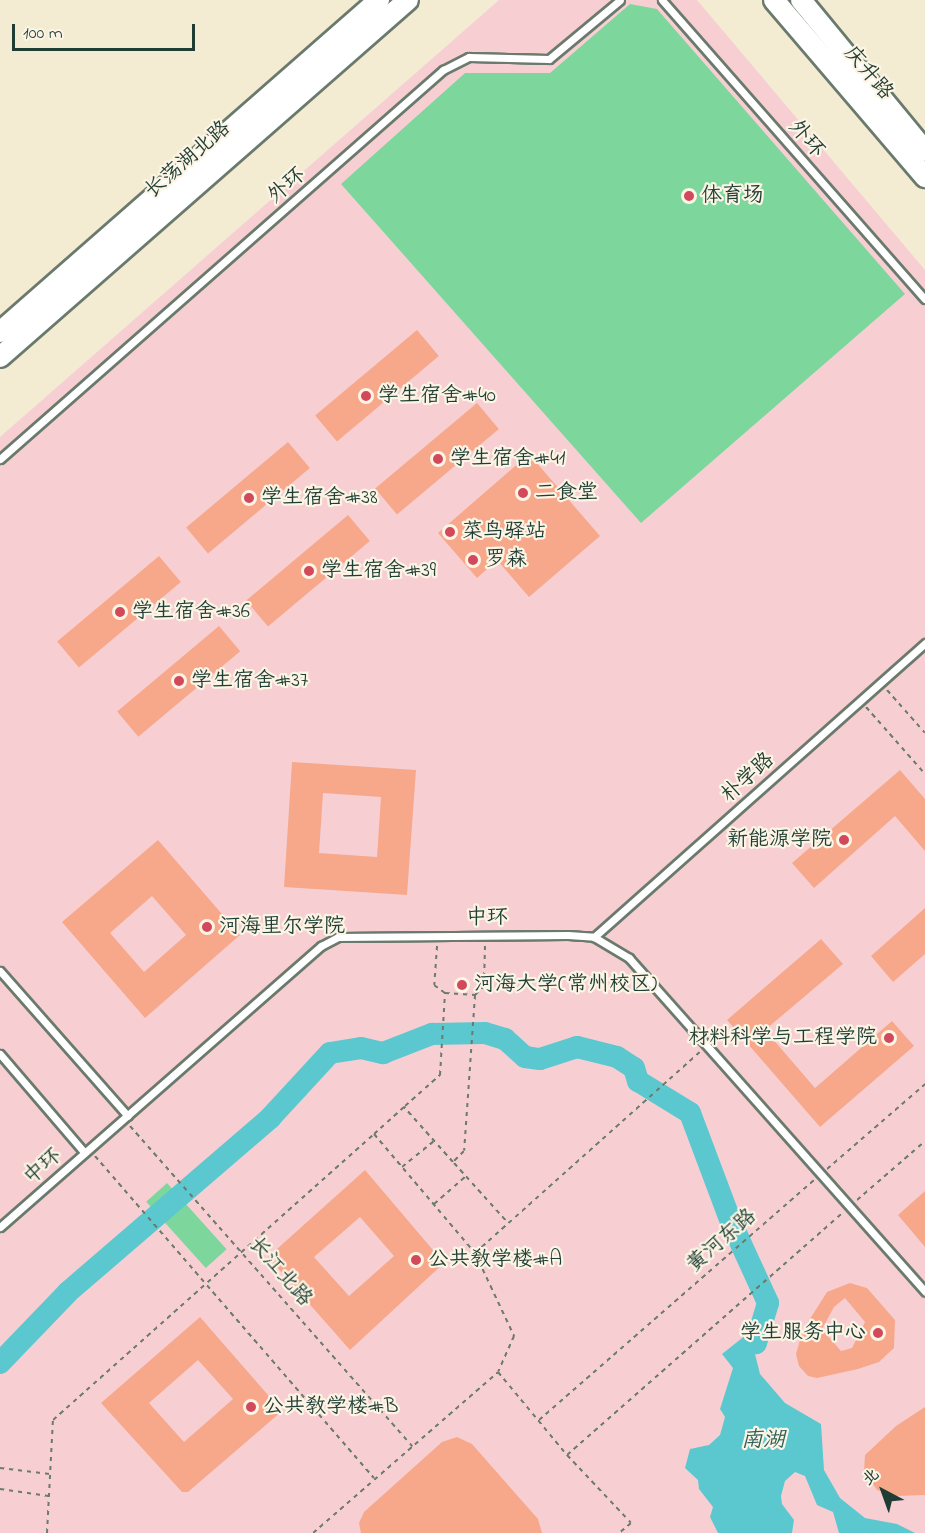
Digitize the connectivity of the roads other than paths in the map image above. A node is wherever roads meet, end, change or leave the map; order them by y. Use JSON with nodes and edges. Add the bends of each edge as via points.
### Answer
{"nodes":[{"id":1,"x":379,"y":0,"type":"edge"},
{"id":2,"x":408,"y":0,"type":"edge"},
{"id":3,"x":620,"y":0,"type":"edge"},
{"id":4,"x":662,"y":0,"type":"edge"},
{"id":5,"x":774,"y":0,"type":"edge"},
{"id":6,"x":801,"y":0,"type":"edge"},
{"id":7,"x":925,"y":151,"type":"edge"},
{"id":8,"x":925,"y":177,"type":"edge"},
{"id":9,"x":925,"y":299,"type":"edge"},
{"id":10,"x":0,"y":332,"type":"edge"},
{"id":11,"x":0,"y":357,"type":"edge"},
{"id":12,"x":0,"y":459,"type":"edge"},
{"id":13,"x":925,"y":643,"type":"edge"},
{"id":14,"x":594,"y":937,"type":"junction"},
{"id":15,"x":0,"y":970,"type":"edge"},
{"id":16,"x":0,"y":1054,"type":"edge"},
{"id":17,"x":126,"y":1118,"type":"junction"},
{"id":18,"x":87,"y":1151,"type":"junction"},
{"id":19,"x":0,"y":1227,"type":"edge"},
{"id":20,"x":925,"y":1291,"type":"edge"}],
"edges":[{"from":1,"to":10,"type":"main road","name":"长荡湖北路"},
{"from":2,"to":11,"type":"main road","name":"长荡湖北路"},
{"from":3,"to":12,"type":"lane","name":"外环","via":[[549,59],[469,57],[453,63]]},
{"from":4,"to":9,"type":"lane","name":"外环"},
{"from":5,"to":8,"type":"main road","name":"庆升路"},
{"from":6,"to":7,"type":"main road","name":"庆升路"},
{"from":13,"to":14,"type":"lane","name":"朴学路"},
{"from":14,"to":17,"type":"lane","name":"中环","via":[[338,937],[321,946]]},
{"from":14,"to":20,"type":"lane","name":"中环","via":[[629,958]]},
{"from":15,"to":17,"type":"lane"},
{"from":16,"to":18,"type":"lane"},
{"from":17,"to":18,"type":"lane","name":"中环"},
{"from":18,"to":19,"type":"lane","name":"中环"}]}
